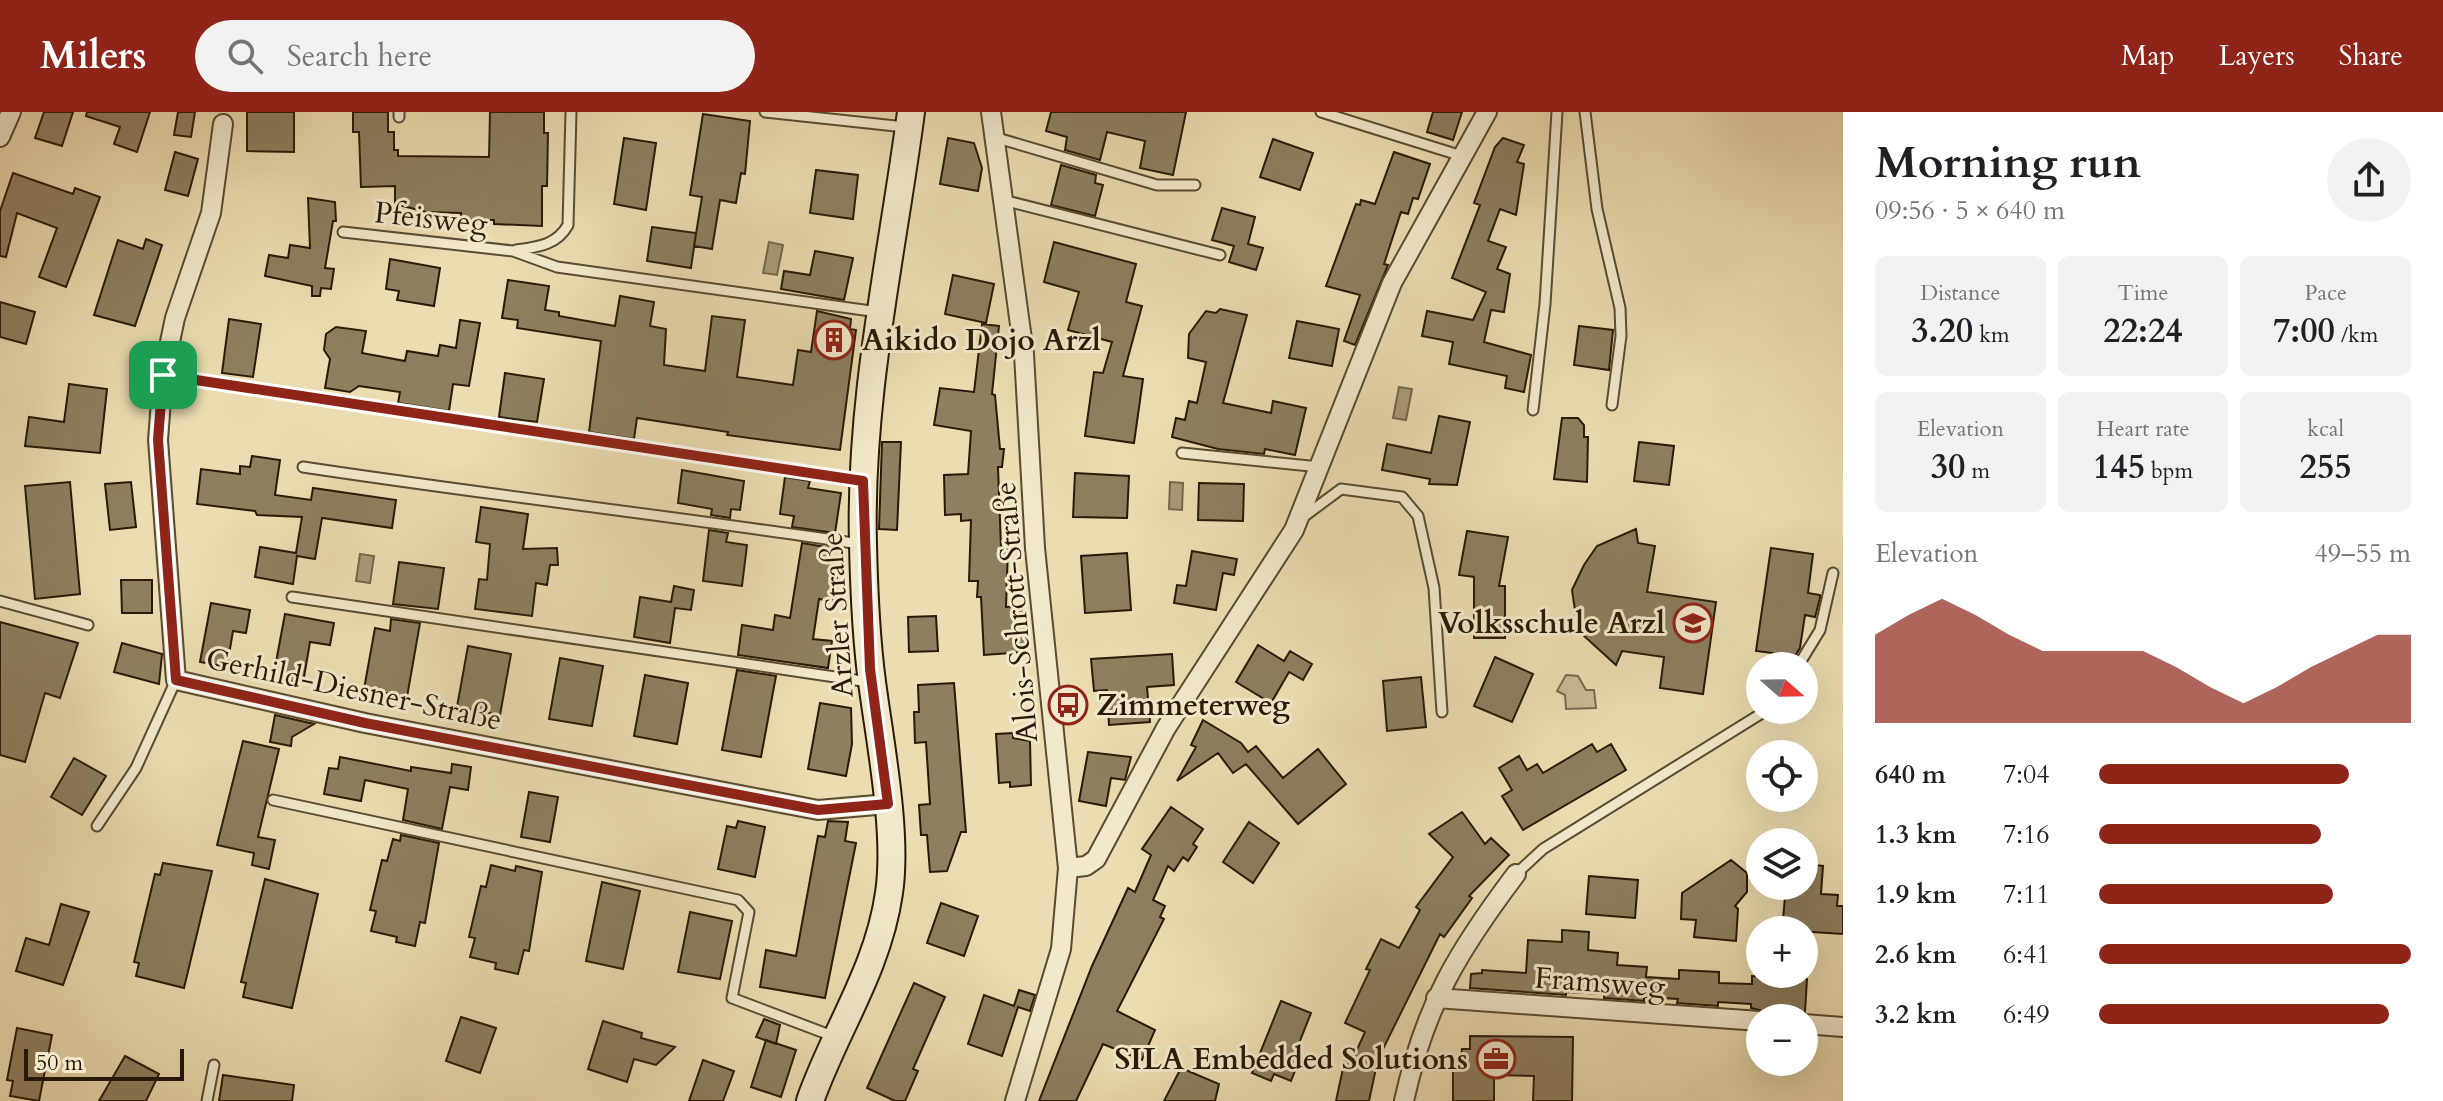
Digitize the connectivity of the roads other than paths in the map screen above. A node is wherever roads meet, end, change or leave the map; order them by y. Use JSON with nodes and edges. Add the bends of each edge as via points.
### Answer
{"nodes":[{"id":1,"x":11,"y":112,"type":"edge"},
{"id":2,"x":571,"y":112,"type":"edge"},
{"id":3,"x":765,"y":112,"type":"edge"},
{"id":4,"x":991,"y":112,"type":"edge"},
{"id":5,"x":1321,"y":112,"type":"edge"},
{"id":6,"x":1487,"y":112,"type":"edge"},
{"id":7,"x":1557,"y":112,"type":"edge"},
{"id":8,"x":1585,"y":112,"type":"edge"},
{"id":9,"x":910,"y":120,"type":"edge"},
{"id":10,"x":223,"y":124,"type":"dead end"},
{"id":11,"x":0,"y":137,"type":"edge"},
{"id":12,"x":994,"y":137,"type":"junction"},
{"id":13,"x":1462,"y":156,"type":"junction"},
{"id":14,"x":1195,"y":185,"type":"dead end"},
{"id":15,"x":1003,"y":200,"type":"junction"},
{"id":16,"x":343,"y":232,"type":"dead end"},
{"id":17,"x":513,"y":251,"type":"junction"},
{"id":18,"x":1220,"y":255,"type":"dead end"},
{"id":19,"x":882,"y":312,"type":"junction"},
{"id":20,"x":163,"y":375,"type":"junction"},
{"id":21,"x":1612,"y":405,"type":"dead end"},
{"id":22,"x":1533,"y":410,"type":"dead end"},
{"id":23,"x":1182,"y":453,"type":"dead end"},
{"id":24,"x":303,"y":467,"type":"dead end"},
{"id":25,"x":1320,"y":467,"type":"junction"},
{"id":26,"x":863,"y":481,"type":"junction"},
{"id":27,"x":1299,"y":520,"type":"junction"},
{"id":28,"x":863,"y":545,"type":"junction"},
{"id":29,"x":1833,"y":573,"type":"dead end"},
{"id":30,"x":292,"y":597,"type":"dead end"},
{"id":31,"x":0,"y":601,"type":"edge"},
{"id":32,"x":88,"y":625,"type":"dead end"},
{"id":33,"x":1807,"y":652,"type":"edge"},
{"id":34,"x":176,"y":680,"type":"junction"},
{"id":35,"x":872,"y":682,"type":"junction"},
{"id":36,"x":1442,"y":712,"type":"dead end"},
{"id":37,"x":1746,"y":723,"type":"edge"},
{"id":38,"x":273,"y":800,"type":"dead end"},
{"id":39,"x":888,"y":804,"type":"junction"},
{"id":40,"x":97,"y":826,"type":"dead end"},
{"id":41,"x":1068,"y":868,"type":"junction"},
{"id":42,"x":1516,"y":874,"type":"joint"},
{"id":43,"x":1436,"y":998,"type":"junction"},
{"id":44,"x":1746,"y":1020,"type":"edge"},
{"id":45,"x":1818,"y":1025,"type":"edge"},
{"id":46,"x":1843,"y":1027,"type":"edge"},
{"id":47,"x":838,"y":1038,"type":"junction"},
{"id":48,"x":214,"y":1065,"type":"dead end"},
{"id":49,"x":207,"y":1101,"type":"edge"},
{"id":50,"x":810,"y":1101,"type":"edge"},
{"id":51,"x":1015,"y":1101,"type":"edge"},
{"id":52,"x":1404,"y":1101,"type":"edge"}],
"edges":[{"from":1,"to":11,"type":"street"},
{"from":2,"to":17,"type":"lane","via":[[568,225],[561,238]]},
{"from":3,"to":9,"type":"lane"},
{"from":4,"to":12,"type":"street","name":"Alois-Schrott-Straße"},
{"from":5,"to":13,"type":"lane"},
{"from":6,"to":13,"type":"street"},
{"from":7,"to":22,"type":"lane"},
{"from":8,"to":21,"type":"lane","via":[[1597,209],[1620,308]]},
{"from":9,"to":19,"type":"main road","name":"Arzler Straße"},
{"from":10,"to":20,"type":"street","name":"Gerhild-Diesner-Straße","via":[[211,213],[175,318]]},
{"from":12,"to":14,"type":"lane","via":[[1157,185]]},
{"from":12,"to":15,"type":"street","name":"Alois-Schrott-Straße"},
{"from":13,"to":25,"type":"street","via":[[1392,283]]},
{"from":15,"to":18,"type":"lane"},
{"from":15,"to":41,"type":"street","name":"Alois-Schrott-Straße","via":[[1024,354],[1035,548]]},
{"from":16,"to":17,"type":"lane","name":"Pfeisweg"},
{"from":17,"to":19,"type":"lane","via":[[557,267]]},
{"from":19,"to":26,"type":"main road","name":"Arzler Straße"},
{"from":20,"to":26,"type":"lane"},
{"from":20,"to":34,"type":"street","name":"Gerhild-Diesner-Straße","via":[[158,440]]},
{"from":23,"to":25,"type":"lane"},
{"from":24,"to":28,"type":"lane"},
{"from":25,"to":27,"type":"street"},
{"from":26,"to":28,"type":"main road","name":"Arzler Straße"},
{"from":27,"to":36,"type":"lane","via":[[1341,489],[1402,497],[1418,516],[1434,588]]},
{"from":27,"to":41,"type":"street","via":[[1166,728],[1096,859]]},
{"from":28,"to":35,"type":"main road","name":"Arzler Straße"},
{"from":29,"to":33,"type":"lane","via":[[1820,630]]},
{"from":30,"to":35,"type":"lane"},
{"from":31,"to":32,"type":"lane"},
{"from":34,"to":39,"type":"street","name":"Gerhild-Diesner-Straße","via":[[365,723],[818,810]]},
{"from":34,"to":40,"type":"lane","via":[[136,768]]},
{"from":35,"to":39,"type":"main road","name":"Arzler Straße"},
{"from":37,"to":42,"type":"lane","via":[[1543,849]]},
{"from":38,"to":47,"type":"lane","via":[[738,900],[749,912],[732,998]]},
{"from":39,"to":47,"type":"main road","name":"Arzler Straße","via":[[889,891],[875,951]]},
{"from":41,"to":51,"type":"street","name":"Alois-Schrott-Straße","via":[[1061,949]]},
{"from":42,"to":43,"type":"street","via":[[1467,939]]},
{"from":43,"to":44,"type":"street","name":"Framsweg"},
{"from":43,"to":52,"type":"street"},
{"from":45,"to":46,"type":"street"},
{"from":47,"to":50,"type":"main road","name":"Arzler Straße"},
{"from":48,"to":49,"type":"lane"}]}
